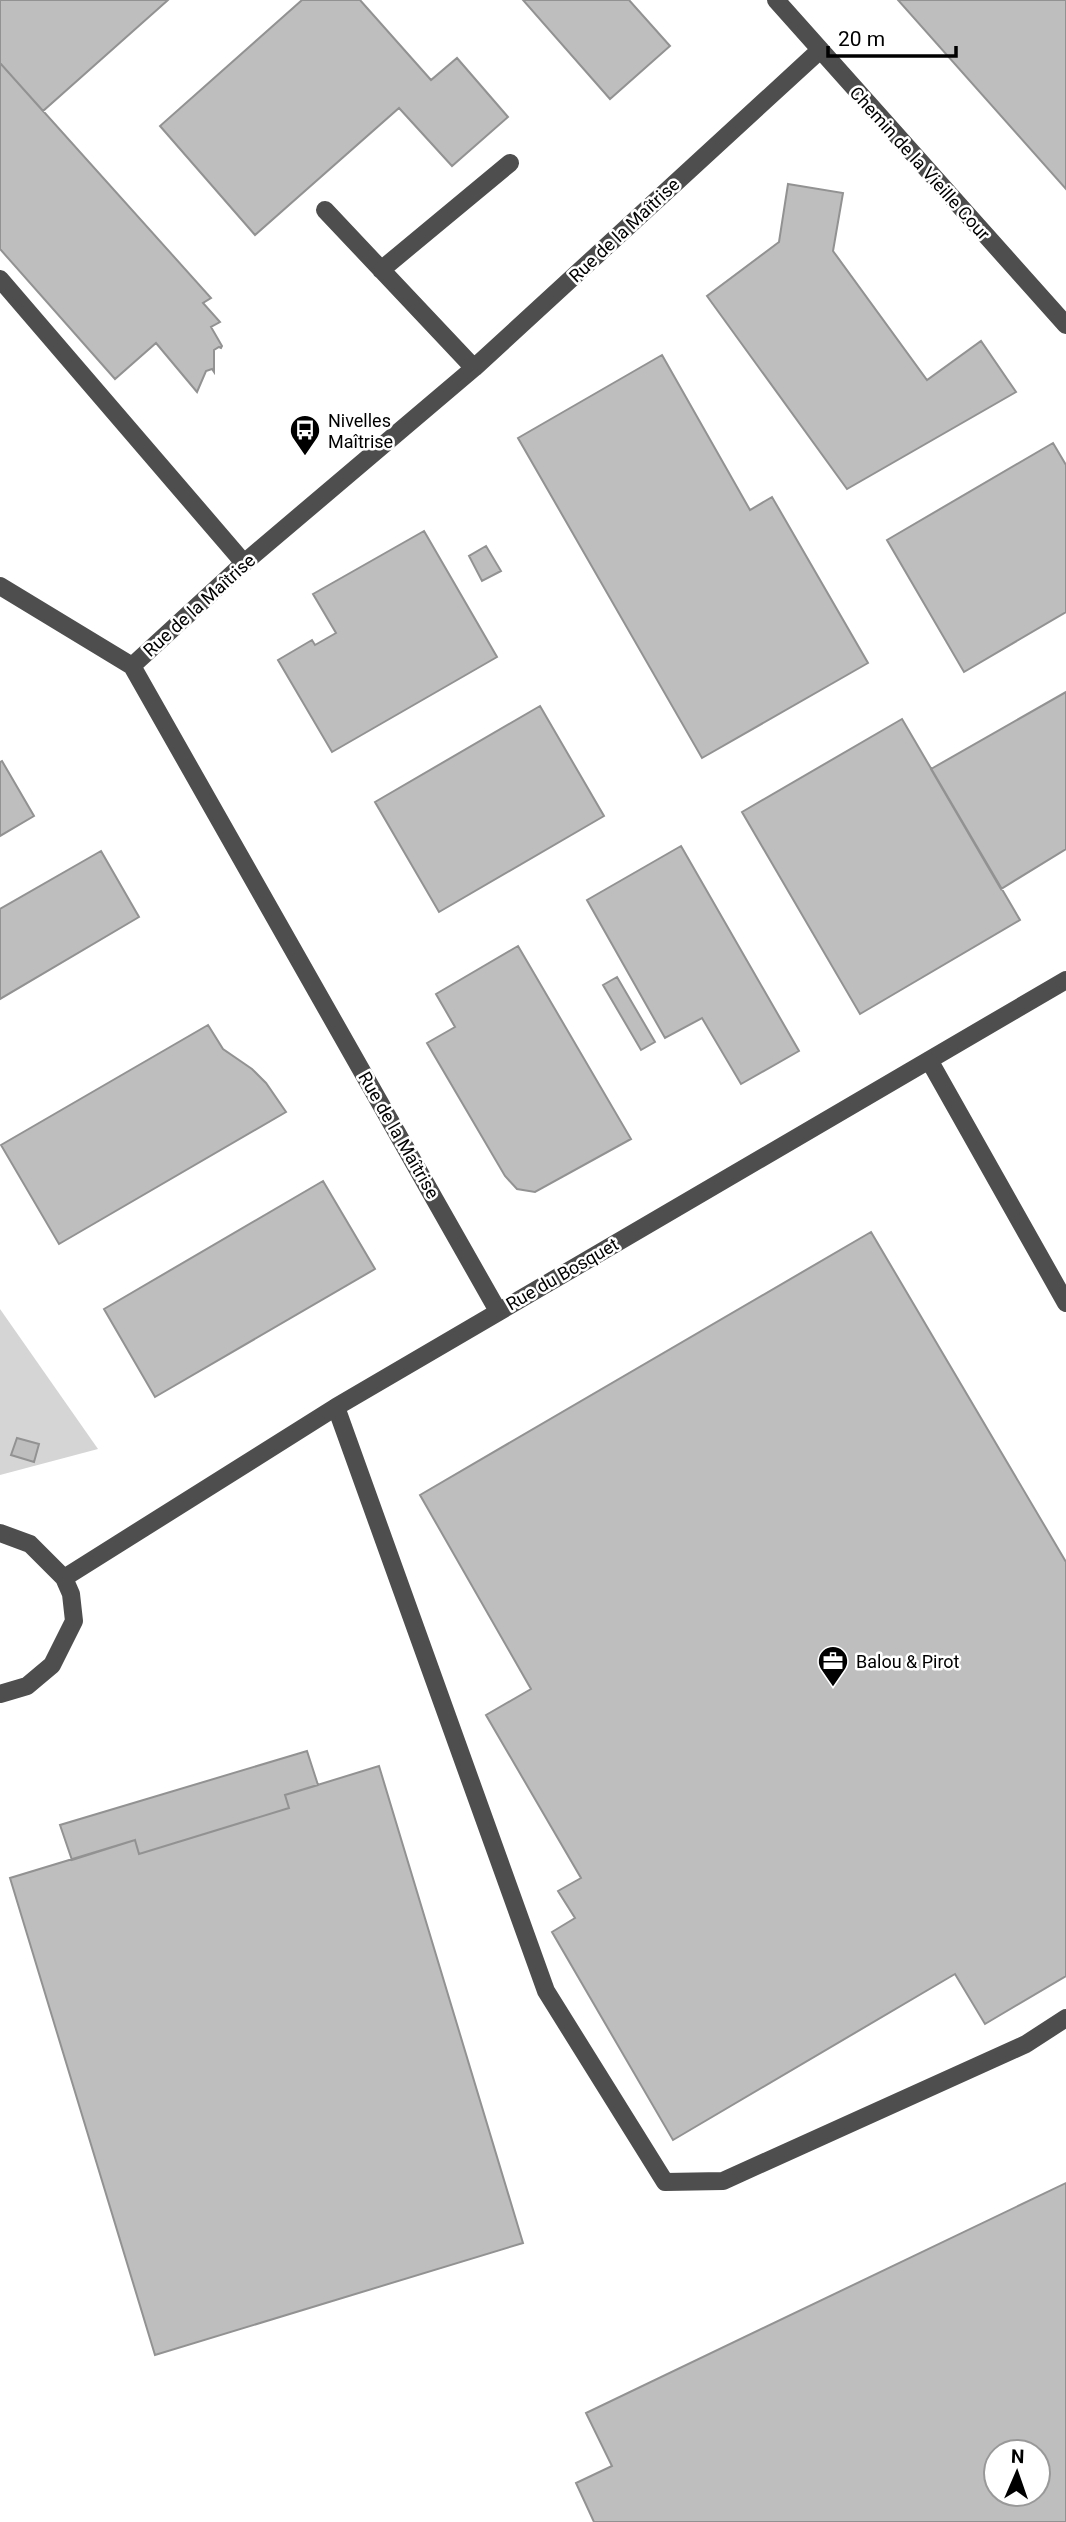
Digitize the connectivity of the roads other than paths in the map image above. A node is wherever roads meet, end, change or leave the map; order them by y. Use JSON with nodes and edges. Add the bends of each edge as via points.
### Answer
{"nodes":[{"id":1,"x":776,"y":0,"type":"edge"},
{"id":2,"x":819,"y":51,"type":"junction"},
{"id":3,"x":510,"y":163,"type":"dead end"},
{"id":4,"x":324,"y":210,"type":"dead end"},
{"id":5,"x":381,"y":270,"type":"junction"},
{"id":6,"x":0,"y":279,"type":"edge"},
{"id":7,"x":1064,"y":318,"type":"edge"},
{"id":8,"x":474,"y":368,"type":"junction"},
{"id":9,"x":244,"y":563,"type":"junction"},
{"id":10,"x":0,"y":586,"type":"edge"},
{"id":11,"x":132,"y":666,"type":"junction"},
{"id":12,"x":1066,"y":980,"type":"edge"},
{"id":13,"x":929,"y":1060,"type":"junction"},
{"id":14,"x":1066,"y":1303,"type":"edge"},
{"id":15,"x":498,"y":1311,"type":"junction"},
{"id":16,"x":335,"y":1407,"type":"junction"},
{"id":17,"x":0,"y":1533,"type":"edge"},
{"id":18,"x":64,"y":1578,"type":"junction"},
{"id":19,"x":0,"y":1694,"type":"edge"},
{"id":20,"x":1066,"y":2018,"type":"edge"}],
"edges":[{"from":1,"to":2,"type":"street","name":"Chemin de la Vieille Cour"},
{"from":2,"to":7,"type":"street","name":"Chemin de la Vieille Cour"},
{"from":2,"to":8,"type":"street","name":"Rue de la Maîtrise"},
{"from":3,"to":5,"type":"street"},
{"from":4,"to":5,"type":"street"},
{"from":5,"to":8,"type":"street"},
{"from":6,"to":9,"type":"street"},
{"from":8,"to":9,"type":"street","name":"Rue de la Maîtrise"},
{"from":9,"to":11,"type":"street","name":"Rue de la Maîtrise"},
{"from":10,"to":11,"type":"street"},
{"from":11,"to":15,"type":"street","name":"Rue de la Maîtrise"},
{"from":12,"to":13,"type":"street","name":"Rue du Bosquet"},
{"from":13,"to":14,"type":"street"},
{"from":13,"to":15,"type":"street","name":"Rue du Bosquet"},
{"from":15,"to":16,"type":"street","name":"Rue du Bosquet"},
{"from":16,"to":18,"type":"street","name":"Rue du Bosquet"},
{"from":16,"to":20,"type":"street","via":[[546,1991],[665,2182],[723,2181],[1026,2044]]},
{"from":17,"to":18,"type":"street","via":[[30,1544]]},
{"from":18,"to":19,"type":"street","via":[[74,1622],[52,1665],[27,1686]]}]}
